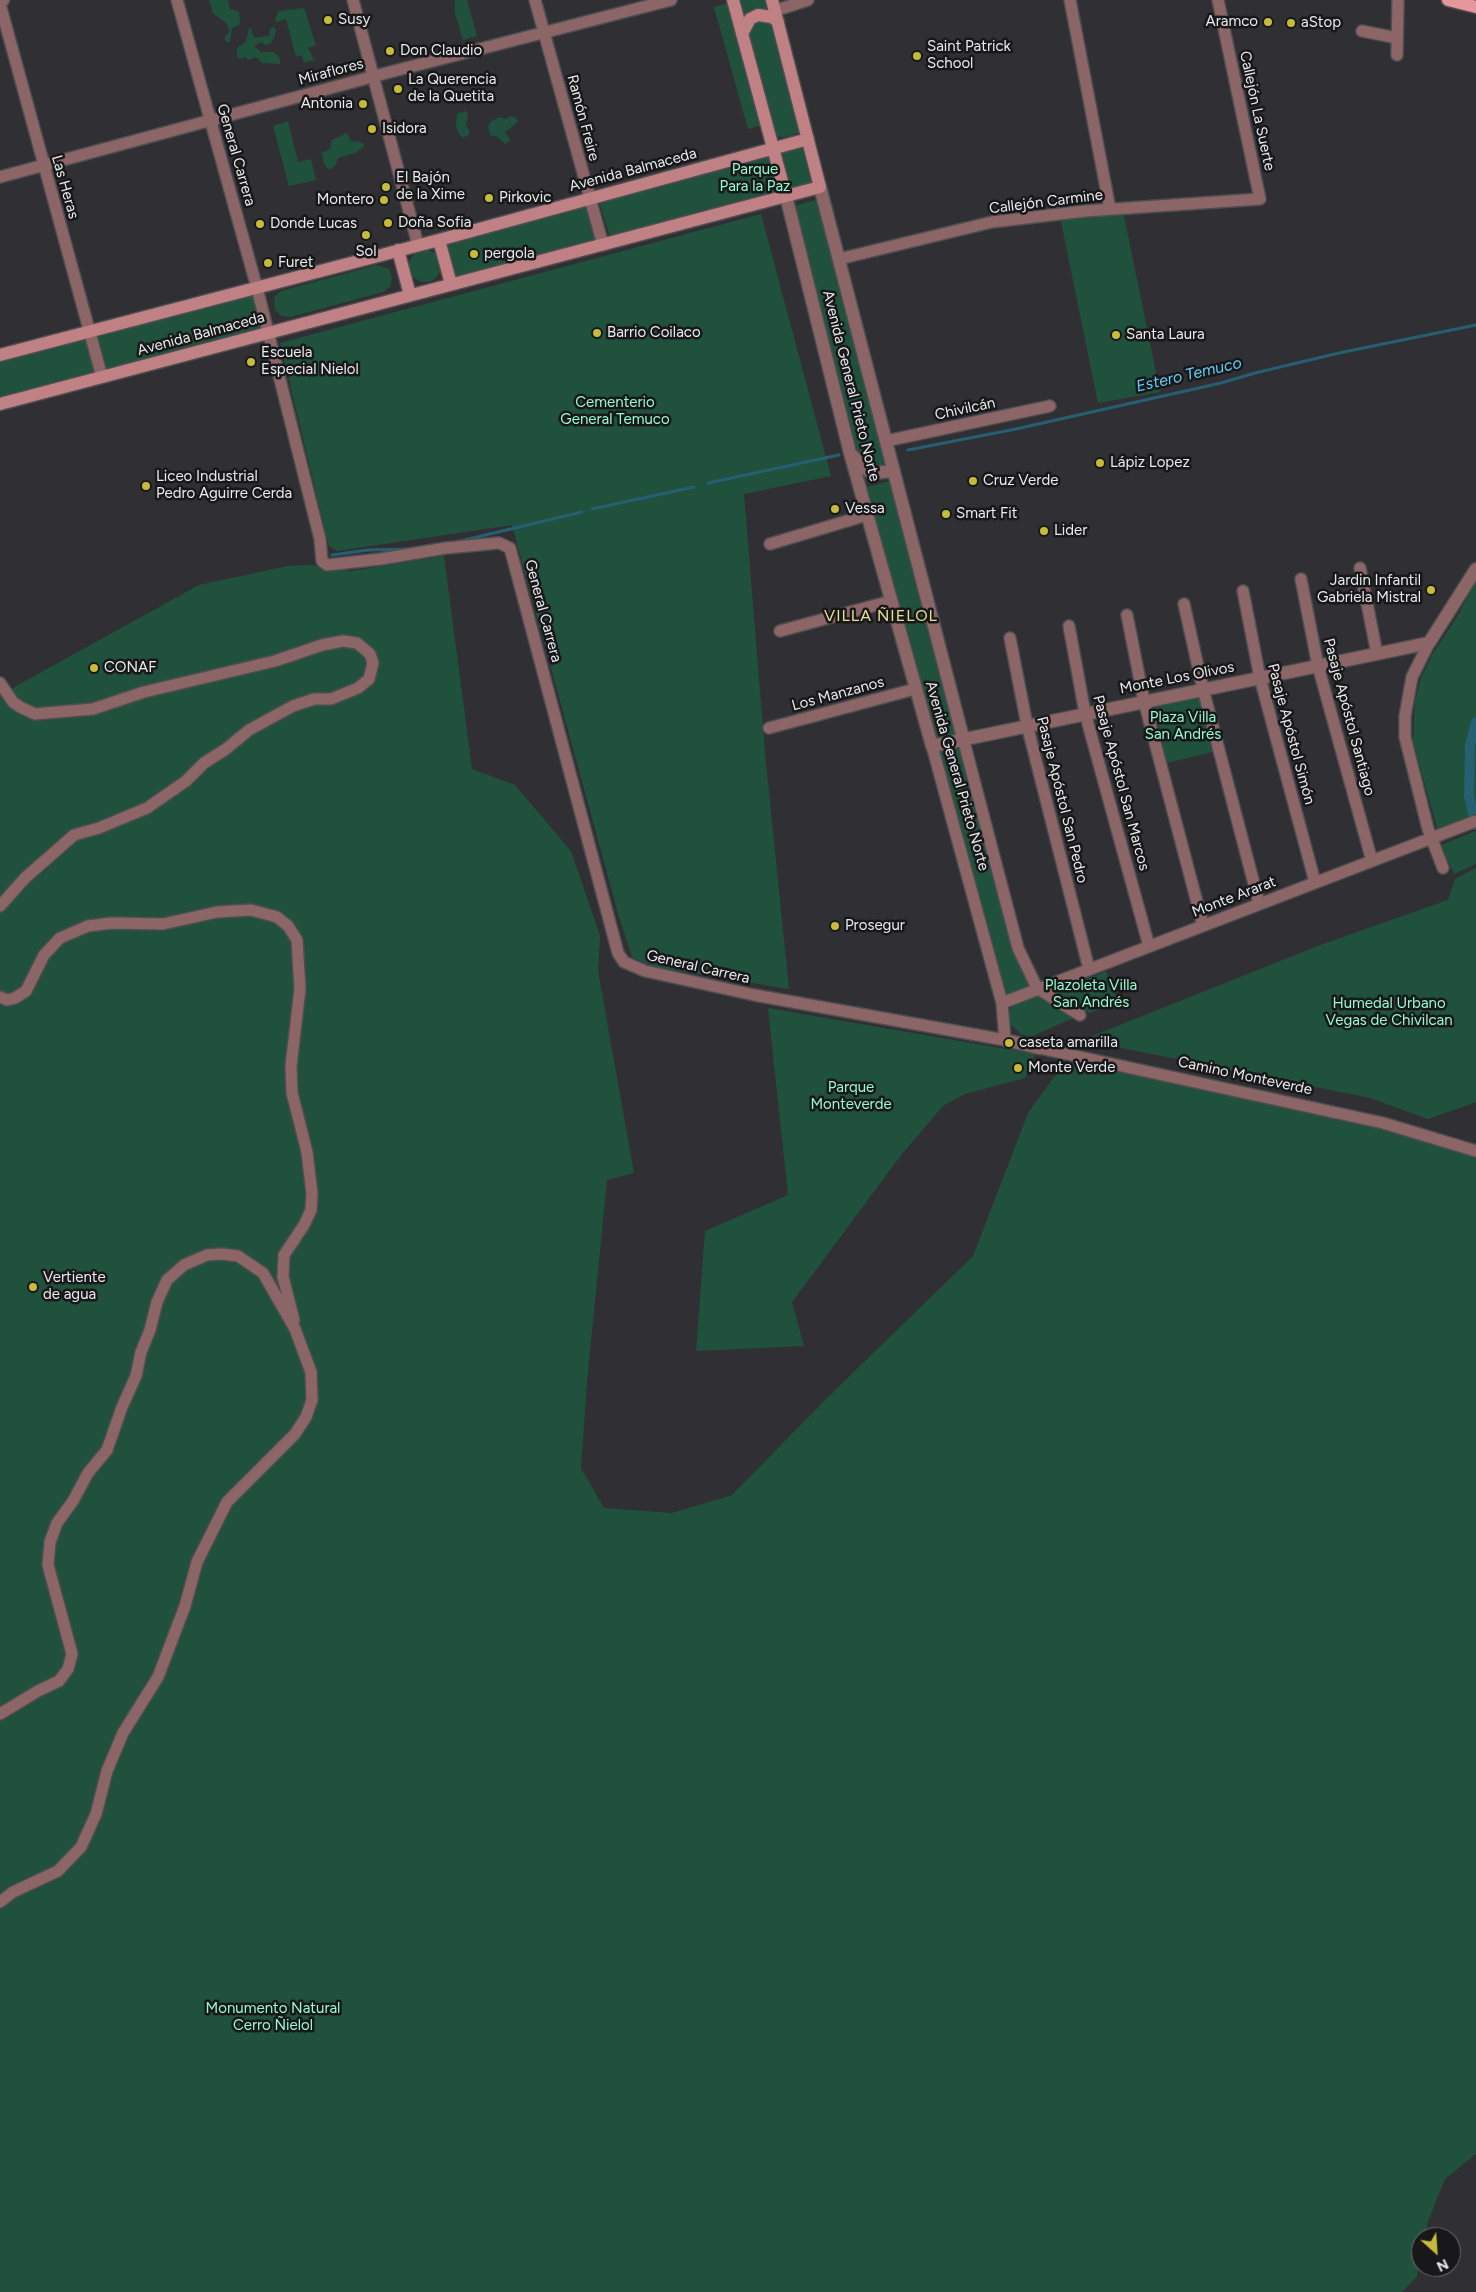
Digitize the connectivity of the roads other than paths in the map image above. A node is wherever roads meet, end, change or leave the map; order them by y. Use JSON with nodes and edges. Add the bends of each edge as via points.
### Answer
{"nodes":[{"id":1,"x":177,"y":0,"type":"edge"},
{"id":2,"x":353,"y":0,"type":"edge"},
{"id":3,"x":535,"y":0,"type":"edge"},
{"id":4,"x":671,"y":0,"type":"edge"},
{"id":5,"x":733,"y":0,"type":"edge"},
{"id":6,"x":808,"y":0,"type":"edge"},
{"id":7,"x":1070,"y":0,"type":"edge"},
{"id":8,"x":1218,"y":0,"type":"edge"},
{"id":9,"x":1398,"y":0,"type":"edge"},
{"id":10,"x":1448,"y":0,"type":"edge"},
{"id":11,"x":1,"y":2,"type":"edge"},
{"id":12,"x":1476,"y":7,"type":"edge"},
{"id":13,"x":775,"y":11,"type":"edge"},
{"id":14,"x":1362,"y":31,"type":"dead end"},
{"id":15,"x":544,"y":32,"type":"junction"},
{"id":16,"x":742,"y":34,"type":"junction"},
{"id":17,"x":1397,"y":38,"type":"junction"},
{"id":18,"x":1396,"y":56,"type":"dead end"},
{"id":19,"x":373,"y":76,"type":"junction"},
{"id":20,"x":210,"y":120,"type":"junction"},
{"id":21,"x":808,"y":139,"type":"junction"},
{"id":22,"x":773,"y":148,"type":"junction"},
{"id":23,"x":43,"y":165,"type":"junction"},
{"id":24,"x":0,"y":176,"type":"edge"},
{"id":25,"x":820,"y":188,"type":"junction"},
{"id":26,"x":786,"y":196,"type":"junction"},
{"id":27,"x":590,"y":198,"type":"junction"},
{"id":28,"x":1260,"y":199,"type":"joint"},
{"id":29,"x":1110,"y":210,"type":"junction"},
{"id":30,"x":439,"y":240,"type":"junction"},
{"id":31,"x":418,"y":245,"type":"junction"},
{"id":32,"x":603,"y":245,"type":"junction"},
{"id":33,"x":398,"y":250,"type":"junction"},
{"id":34,"x":839,"y":259,"type":"junction"},
{"id":35,"x":451,"y":284,"type":"junction"},
{"id":36,"x":257,"y":288,"type":"junction"},
{"id":37,"x":410,"y":295,"type":"junction"},
{"id":38,"x":90,"y":331,"type":"junction"},
{"id":39,"x":268,"y":333,"type":"junction"},
{"id":40,"x":0,"y":355,"type":"edge"},
{"id":41,"x":102,"y":377,"type":"junction"},
{"id":42,"x":0,"y":404,"type":"edge"},
{"id":43,"x":1050,"y":406,"type":"dead end"},
{"id":44,"x":886,"y":441,"type":"junction"},
{"id":45,"x":850,"y":453,"type":"junction"},
{"id":46,"x":894,"y":471,"type":"junction"},
{"id":47,"x":867,"y":515,"type":"junction"},
{"id":48,"x":770,"y":544,"type":"dead end"},
{"id":49,"x":1360,"y":568,"type":"dead end"},
{"id":50,"x":1476,"y":569,"type":"edge"},
{"id":51,"x":1301,"y":579,"type":"dead end"},
{"id":52,"x":1243,"y":591,"type":"dead end"},
{"id":53,"x":891,"y":601,"type":"junction"},
{"id":54,"x":1184,"y":604,"type":"dead end"},
{"id":55,"x":1127,"y":615,"type":"dead end"},
{"id":56,"x":1068,"y":626,"type":"dead end"},
{"id":57,"x":780,"y":631,"type":"dead end"},
{"id":58,"x":1010,"y":638,"type":"dead end"},
{"id":59,"x":1429,"y":643,"type":"junction"},
{"id":60,"x":1377,"y":654,"type":"junction"},
{"id":61,"x":1318,"y":666,"type":"junction"},
{"id":62,"x":1260,"y":678,"type":"junction"},
{"id":63,"x":2,"y":685,"type":"edge"},
{"id":64,"x":915,"y":689,"type":"junction"},
{"id":65,"x":1203,"y":689,"type":"junction"},
{"id":66,"x":1144,"y":701,"type":"junction"},
{"id":67,"x":1085,"y":713,"type":"junction"},
{"id":68,"x":1027,"y":725,"type":"junction"},
{"id":69,"x":769,"y":728,"type":"dead end"},
{"id":70,"x":963,"y":738,"type":"junction"},
{"id":71,"x":932,"y":746,"type":"junction"},
{"id":72,"x":1473,"y":822,"type":"edge"},
{"id":73,"x":1431,"y":838,"type":"junction"},
{"id":74,"x":1372,"y":861,"type":"junction"},
{"id":75,"x":1443,"y":868,"type":"dead end"},
{"id":76,"x":1315,"y":882,"type":"junction"},
{"id":77,"x":1259,"y":903,"type":"junction"},
{"id":78,"x":0,"y":906,"type":"edge"},
{"id":79,"x":1203,"y":925,"type":"junction"},
{"id":80,"x":1149,"y":946,"type":"junction"},
{"id":81,"x":1090,"y":968,"type":"junction"},
{"id":82,"x":1037,"y":988,"type":"junction"},
{"id":83,"x":0,"y":998,"type":"edge"},
{"id":84,"x":1002,"y":1003,"type":"junction"},
{"id":85,"x":1080,"y":1015,"type":"dead end"},
{"id":86,"x":1004,"y":1040,"type":"junction"},
{"id":87,"x":1039,"y":1048,"type":"joint"},
{"id":88,"x":1476,"y":1151,"type":"edge"},
{"id":89,"x":295,"y":1330,"type":"junction"},
{"id":90,"x":0,"y":1714,"type":"edge"},
{"id":91,"x":0,"y":1902,"type":"edge"}],
"edges":[{"from":1,"to":20,"type":"street","name":"General Carrera"},
{"from":2,"to":19,"type":"street"},
{"from":3,"to":15,"type":"street","name":"Ramón Freire"},
{"from":4,"to":15,"type":"street","name":"Miraflores"},
{"from":5,"to":16,"type":"main road","name":"Avenida General Prieto Norte"},
{"from":6,"to":13,"type":"street"},
{"from":7,"to":29,"type":"street"},
{"from":8,"to":28,"type":"street","name":"Callejón La Suerte"},
{"from":9,"to":17,"type":"street"},
{"from":10,"to":12,"type":"main road"},
{"from":11,"to":23,"type":"street","name":"Las Heras"},
{"from":13,"to":16,"type":"main road","via":[[772,17],[750,19]]},
{"from":13,"to":21,"type":"main road","name":"Avenida General Prieto Norte"},
{"from":14,"to":17,"type":"street"},
{"from":15,"to":19,"type":"street","name":"Miraflores"},
{"from":15,"to":27,"type":"street","name":"Ramón Freire"},
{"from":16,"to":22,"type":"main road","name":"Avenida General Prieto Norte"},
{"from":17,"to":18,"type":"street"},
{"from":19,"to":20,"type":"street","name":"Miraflores"},
{"from":19,"to":31,"type":"street"},
{"from":20,"to":23,"type":"street","name":"Miraflores"},
{"from":20,"to":36,"type":"street","name":"General Carrera"},
{"from":21,"to":22,"type":"main road","name":"Avenida Balmaceda"},
{"from":21,"to":25,"type":"main road","name":"Avenida General Prieto Norte"},
{"from":22,"to":26,"type":"main road","name":"Avenida General Prieto Norte"},
{"from":22,"to":27,"type":"main road","name":"Avenida Balmaceda"},
{"from":23,"to":24,"type":"street","name":"Miraflores"},
{"from":23,"to":38,"type":"street","name":"Las Heras"},
{"from":25,"to":26,"type":"main road","name":"Avenida Balmaceda"},
{"from":25,"to":34,"type":"street","name":"Avenida General Prieto Norte"},
{"from":26,"to":32,"type":"main road","name":"Avenida Balmaceda"},
{"from":26,"to":45,"type":"street","name":"Avenida General Prieto Norte"},
{"from":27,"to":30,"type":"main road","name":"Avenida Balmaceda"},
{"from":27,"to":32,"type":"street","name":"Ramón Freire"},
{"from":28,"to":29,"type":"street","name":"Callejón Carmine"},
{"from":29,"to":34,"type":"street","name":"Callejón Carmine","via":[[992,222]]},
{"from":30,"to":31,"type":"main road","name":"Avenida Balmaceda"},
{"from":30,"to":35,"type":"main road"},
{"from":31,"to":33,"type":"main road","name":"Avenida Balmaceda"},
{"from":32,"to":35,"type":"main road","name":"Avenida Balmaceda"},
{"from":33,"to":36,"type":"main road","name":"Avenida Balmaceda"},
{"from":33,"to":37,"type":"main road"},
{"from":34,"to":44,"type":"street","name":"Avenida General Prieto Norte"},
{"from":35,"to":37,"type":"main road","name":"Avenida Balmaceda"},
{"from":36,"to":38,"type":"main road","name":"Avenida Balmaceda"},
{"from":36,"to":39,"type":"street","name":"General Carrera"},
{"from":37,"to":39,"type":"main road","name":"Avenida Balmaceda"},
{"from":38,"to":40,"type":"main road","name":"Avenida Balmaceda"},
{"from":38,"to":41,"type":"street","name":"Las Heras"},
{"from":39,"to":41,"type":"main road","name":"Avenida Balmaceda"},
{"from":39,"to":86,"type":"street","name":"General Carrera","via":[[320,539],[322,561],[327,565],[499,543],[510,548],[618,953],[624,962],[645,971],[754,995]]},
{"from":41,"to":42,"type":"main road","name":"Avenida Balmaceda"},
{"from":43,"to":44,"type":"street","name":"Chivilcán"},
{"from":44,"to":46,"type":"street","name":"Avenida General Prieto Norte"},
{"from":45,"to":46,"type":"street","via":[[872,473]]},
{"from":45,"to":47,"type":"street","name":"Avenida General Prieto Norte"},
{"from":46,"to":70,"type":"street","name":"Avenida General Prieto Norte"},
{"from":47,"to":48,"type":"street"},
{"from":47,"to":53,"type":"street","name":"Avenida General Prieto Norte"},
{"from":49,"to":60,"type":"street"},
{"from":50,"to":59,"type":"street"},
{"from":51,"to":61,"type":"street","name":"Pasaje Apóstol Santiago"},
{"from":52,"to":62,"type":"street","name":"Pasaje Apóstol Simón"},
{"from":53,"to":57,"type":"street"},
{"from":53,"to":64,"type":"street","name":"Avenida General Prieto Norte"},
{"from":54,"to":65,"type":"street"},
{"from":55,"to":66,"type":"street"},
{"from":56,"to":67,"type":"street","name":"Pasaje Apóstol San Marcos"},
{"from":58,"to":68,"type":"street","name":"Pasaje Apóstol San Pedro"},
{"from":59,"to":60,"type":"street","name":"Monte Los Olivos"},
{"from":59,"to":73,"type":"street","via":[[1412,678],[1405,736]]},
{"from":60,"to":61,"type":"street","name":"Monte Los Olivos"},
{"from":61,"to":62,"type":"street","name":"Monte Los Olivos"},
{"from":61,"to":74,"type":"street","name":"Pasaje Apóstol Santiago"},
{"from":62,"to":65,"type":"street","name":"Monte Los Olivos"},
{"from":62,"to":76,"type":"street","name":"Pasaje Apóstol Simón"},
{"from":63,"to":78,"type":"street","via":[[13,702],[35,714],[93,709],[144,692],[344,641],[357,643],[370,654],[373,663],[369,679],[358,688],[331,699],[314,699],[293,706],[249,730],[147,808],[74,835],[25,878]]},
{"from":64,"to":69,"type":"street","name":"Los Manzanos"},
{"from":64,"to":71,"type":"street","name":"Avenida General Prieto Norte"},
{"from":65,"to":66,"type":"street","name":"Monte Los Olivos"},
{"from":65,"to":77,"type":"street"},
{"from":66,"to":67,"type":"street","name":"Monte Los Olivos"},
{"from":66,"to":79,"type":"street"},
{"from":67,"to":68,"type":"street","name":"Monte Los Olivos"},
{"from":67,"to":80,"type":"street","name":"Pasaje Apóstol San Marcos"},
{"from":68,"to":70,"type":"street","name":"Monte Los Olivos"},
{"from":68,"to":81,"type":"street","name":"Pasaje Apóstol San Pedro"},
{"from":70,"to":71,"type":"street","name":"Monte Los Olivos"},
{"from":70,"to":82,"type":"street","name":"Avenida General Prieto Norte","via":[[1014,937]]},
{"from":71,"to":84,"type":"street","name":"Avenida General Prieto Norte"},
{"from":72,"to":73,"type":"street","name":"Monte Ararat"},
{"from":73,"to":74,"type":"street","name":"Monte Ararat"},
{"from":73,"to":75,"type":"street"},
{"from":74,"to":76,"type":"street","name":"Monte Ararat"},
{"from":76,"to":77,"type":"street","name":"Monte Ararat"},
{"from":77,"to":79,"type":"street","name":"Monte Ararat"},
{"from":79,"to":80,"type":"street","name":"Monte Ararat"},
{"from":80,"to":81,"type":"street","name":"Monte Ararat"},
{"from":81,"to":82,"type":"street","name":"Monte Ararat"},
{"from":82,"to":84,"type":"street","name":"Monte Ararat"},
{"from":82,"to":85,"type":"street"},
{"from":83,"to":89,"type":"street","via":[[16,998],[26,991],[44,955],[60,938],[88,926],[163,924],[217,912],[251,910],[277,917],[288,926],[297,940],[300,989],[291,1066],[292,1092],[307,1152],[312,1194],[311,1210],[284,1255],[283,1277]]},
{"from":84,"to":86,"type":"street","name":"Avenida General Prieto Norte"},
{"from":86,"to":87,"type":"street","name":"Camino Monteverde"},
{"from":87,"to":88,"type":"street","name":"Camino Monteverde","via":[[1383,1123]]},
{"from":89,"to":90,"type":"street","via":[[263,1273],[238,1256],[207,1255],[184,1265],[167,1280],[157,1302],[136,1376],[107,1450],[88,1472],[57,1523],[50,1542],[48,1565],[72,1654],[68,1669],[59,1681]]},
{"from":89,"to":91,"type":"street","via":[[313,1382],[312,1400],[306,1417],[295,1434],[227,1502],[197,1562],[185,1606],[158,1676],[123,1733],[96,1814],[81,1846],[58,1871],[13,1892]]}]}
